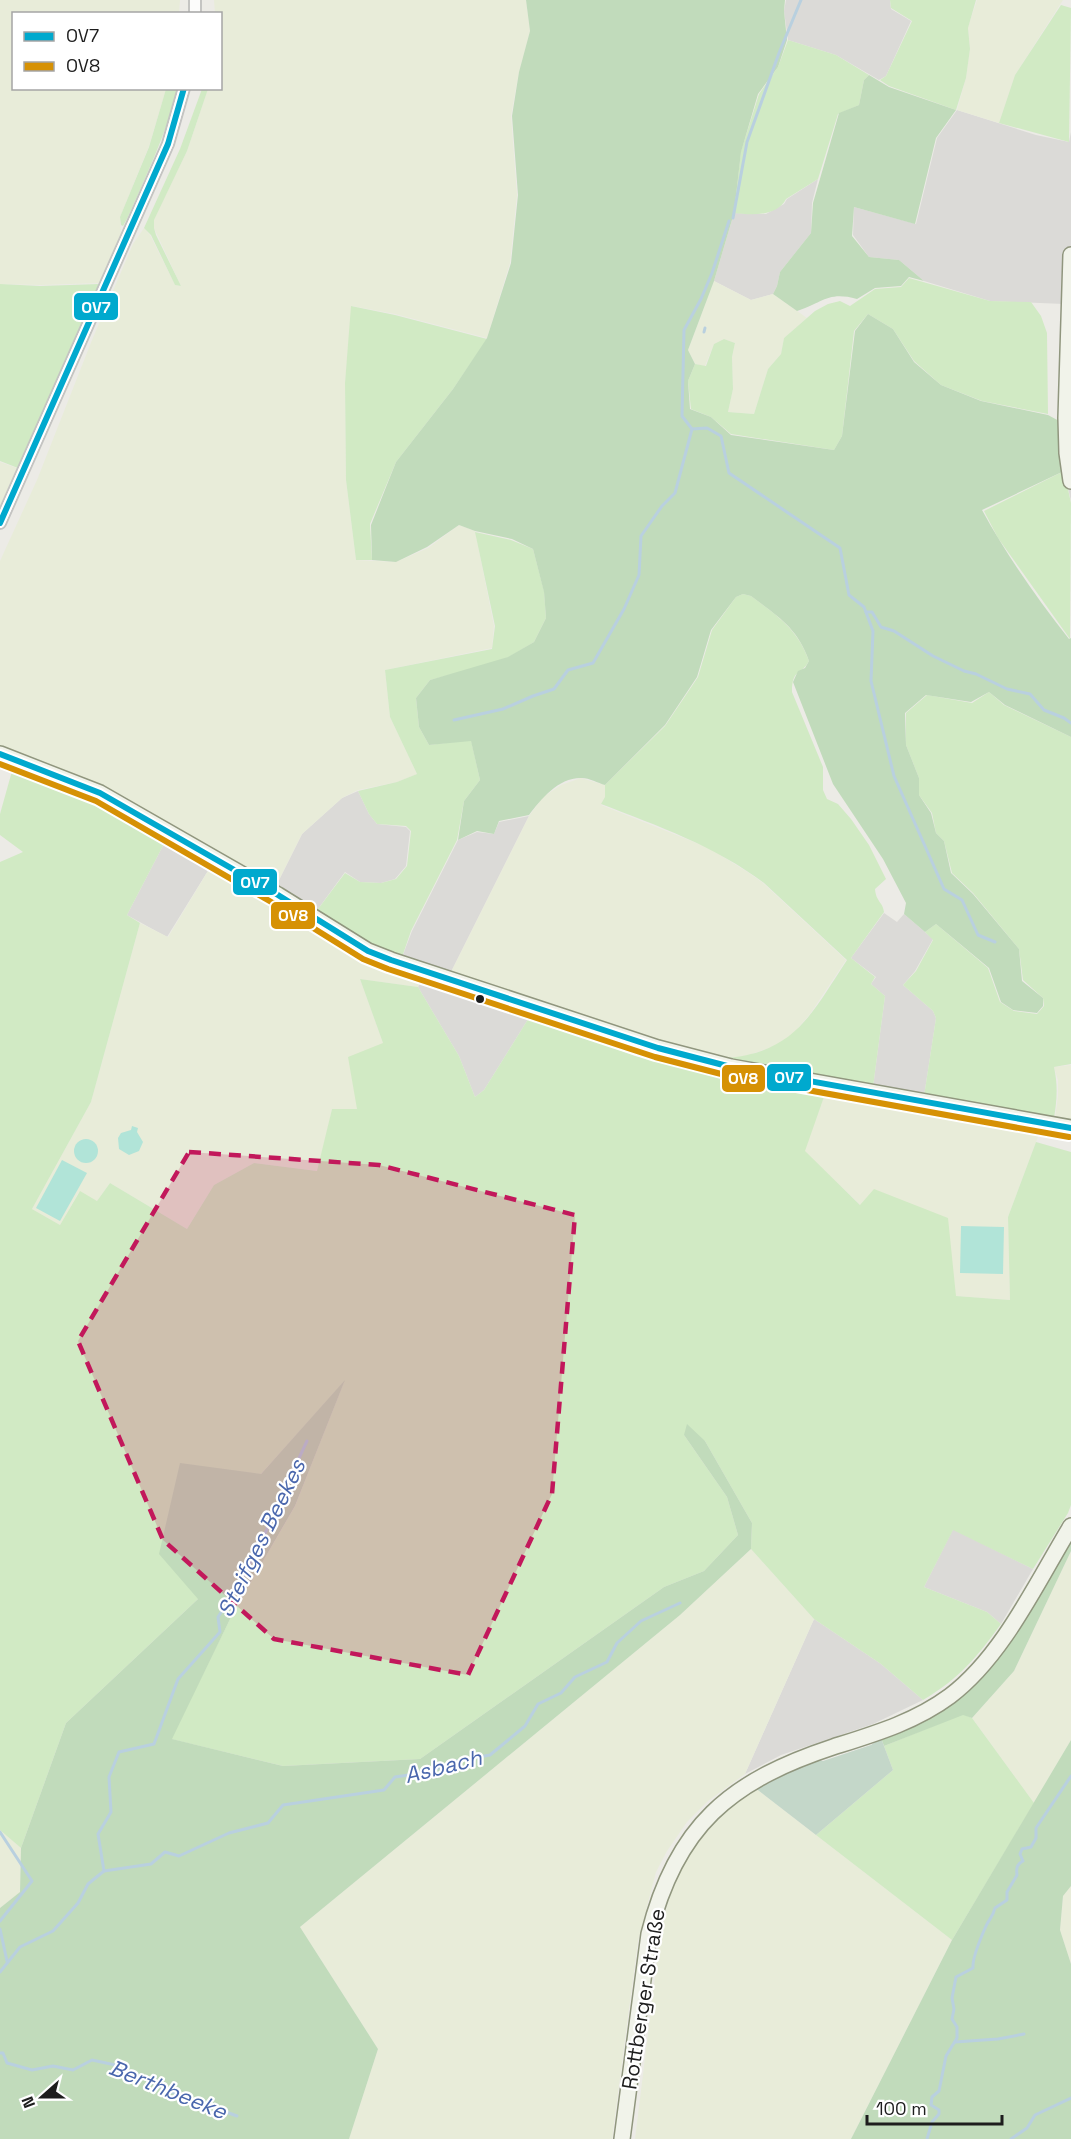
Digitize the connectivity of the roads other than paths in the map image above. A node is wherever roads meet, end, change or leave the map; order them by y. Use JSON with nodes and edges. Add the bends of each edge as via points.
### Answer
{"nodes":[{"id":1,"x":183,"y":90,"type":"edge"},
{"id":2,"x":1071,"y":255,"type":"edge"},
{"id":3,"x":1071,"y":481,"type":"edge"},
{"id":4,"x":0,"y":523,"type":"edge"},
{"id":5,"x":0,"y":754,"type":"edge"},
{"id":6,"x":1071,"y":1128,"type":"edge"},
{"id":7,"x":1071,"y":1526,"type":"edge"},
{"id":8,"x":622,"y":2139,"type":"edge"}],
"edges":[{"from":1,"to":4,"type":"street","via":[[168,144]]},
{"from":2,"to":3,"type":"street","via":[[1066,418]]},
{"from":5,"to":6,"type":"street","via":[[100,793],[368,951],[392,960],[658,1048],[731,1067]]},
{"from":7,"to":8,"type":"street","name":"Rottberger Straße","via":[[1003,1639],[950,1695],[904,1722],[765,1774],[706,1818],[685,1845],[657,1902],[649,1934]]}]}
